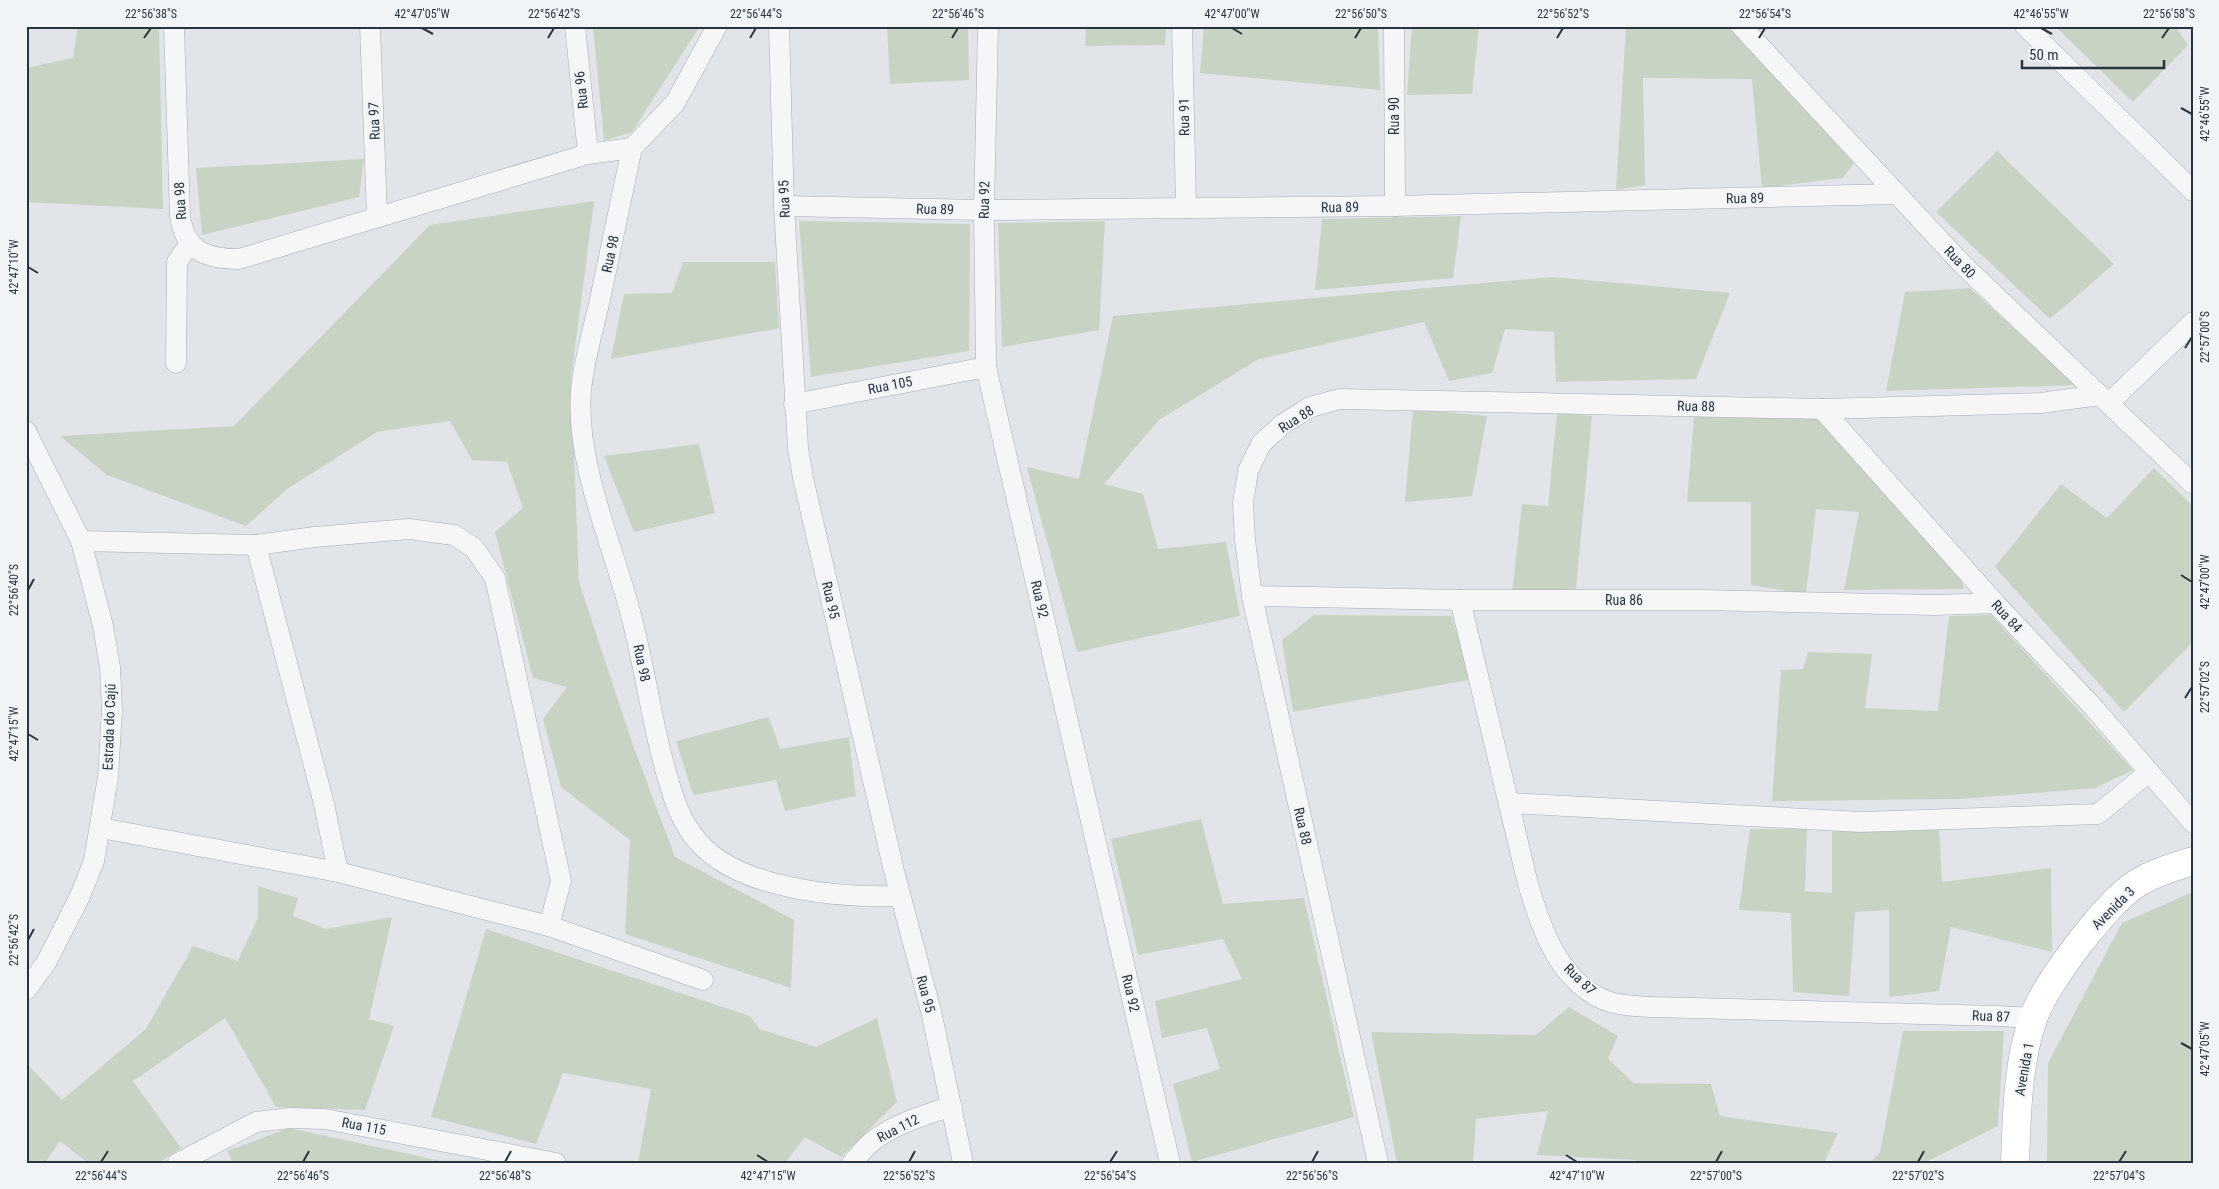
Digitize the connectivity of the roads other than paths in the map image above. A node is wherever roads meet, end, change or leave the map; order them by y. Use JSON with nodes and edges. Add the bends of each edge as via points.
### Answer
{"nodes":[{"id":1,"x":174,"y":26,"type":"edge"},
{"id":2,"x":370,"y":26,"type":"edge"},
{"id":3,"x":575,"y":26,"type":"edge"},
{"id":4,"x":717,"y":26,"type":"edge"},
{"id":5,"x":779,"y":26,"type":"edge"},
{"id":6,"x":988,"y":26,"type":"edge"},
{"id":7,"x":1182,"y":26,"type":"edge"},
{"id":8,"x":1394,"y":26,"type":"edge"},
{"id":9,"x":1741,"y":26,"type":"edge"},
{"id":10,"x":2024,"y":26,"type":"edge"},
{"id":11,"x":632,"y":148,"type":"junction"},
{"id":12,"x":588,"y":154,"type":"junction"},
{"id":13,"x":2193,"y":190,"type":"edge"},
{"id":14,"x":1896,"y":194,"type":"junction"},
{"id":15,"x":784,"y":206,"type":"junction"},
{"id":16,"x":1395,"y":206,"type":"junction"},
{"id":17,"x":1186,"y":208,"type":"junction"},
{"id":18,"x":984,"y":210,"type":"junction"},
{"id":19,"x":377,"y":216,"type":"junction"},
{"id":20,"x":190,"y":243,"type":"junction"},
{"id":21,"x":2193,"y":322,"type":"edge"},
{"id":22,"x":176,"y":363,"type":"dead end"},
{"id":23,"x":986,"y":367,"type":"junction"},
{"id":24,"x":2105,"y":399,"type":"junction"},
{"id":25,"x":794,"y":404,"type":"junction"},
{"id":26,"x":1822,"y":408,"type":"junction"},
{"id":27,"x":26,"y":431,"type":"edge"},
{"id":28,"x":2193,"y":484,"type":"edge"},
{"id":29,"x":82,"y":541,"type":"junction"},
{"id":30,"x":256,"y":545,"type":"junction"},
{"id":31,"x":1252,"y":596,"type":"junction"},
{"id":32,"x":1460,"y":600,"type":"junction"},
{"id":33,"x":1995,"y":603,"type":"junction"},
{"id":34,"x":2149,"y":772,"type":"junction"},
{"id":35,"x":1510,"y":803,"type":"junction"},
{"id":36,"x":2193,"y":823,"type":"edge"},
{"id":37,"x":100,"y":828,"type":"junction"},
{"id":38,"x":2193,"y":860,"type":"edge"},
{"id":39,"x":338,"y":872,"type":"junction"},
{"id":40,"x":900,"y":896,"type":"junction"},
{"id":41,"x":549,"y":926,"type":"junction"},
{"id":42,"x":703,"y":980,"type":"dead end"},
{"id":43,"x":2054,"y":980,"type":"joint"},
{"id":44,"x":26,"y":990,"type":"edge"},
{"id":45,"x":2033,"y":1018,"type":"junction"},
{"id":46,"x":952,"y":1106,"type":"junction"},
{"id":47,"x":178,"y":1163,"type":"edge"},
{"id":48,"x":556,"y":1163,"type":"edge"},
{"id":49,"x":852,"y":1163,"type":"edge"},
{"id":50,"x":963,"y":1163,"type":"edge"},
{"id":51,"x":1170,"y":1163,"type":"edge"},
{"id":52,"x":1378,"y":1163,"type":"edge"},
{"id":53,"x":2015,"y":1163,"type":"edge"}],
"edges":[{"from":1,"to":20,"type":"street","name":"Rua 98","via":[[180,216],[182,231]]},
{"from":2,"to":19,"type":"street","name":"Rua 97"},
{"from":3,"to":12,"type":"street","name":"Rua 96"},
{"from":4,"to":11,"type":"street","via":[[675,102]]},
{"from":5,"to":15,"type":"street","name":"Rua 95"},
{"from":6,"to":18,"type":"street","name":"Rua 92"},
{"from":7,"to":17,"type":"street","name":"Rua 91"},
{"from":8,"to":16,"type":"street","name":"Rua 90"},
{"from":9,"to":14,"type":"street","name":"Rua 80"},
{"from":10,"to":13,"type":"street"},
{"from":11,"to":12,"type":"street"},
{"from":11,"to":40,"type":"street","name":"Rua 98","via":[[581,391],[582,434],[589,471],[633,622],[672,792],[684,824],[703,846],[733,869],[775,883],[866,897]]},
{"from":12,"to":19,"type":"street"},
{"from":14,"to":16,"type":"street","name":"Rua 89"},
{"from":14,"to":24,"type":"street","name":"Rua 80","via":[[2000,302]]},
{"from":15,"to":18,"type":"street","name":"Rua 89"},
{"from":15,"to":25,"type":"street","name":"Rua 95"},
{"from":16,"to":17,"type":"street","name":"Rua 89"},
{"from":17,"to":18,"type":"street","name":"Rua 89"},
{"from":18,"to":23,"type":"street","name":"Rua 92"},
{"from":19,"to":20,"type":"street","via":[[239,259],[217,259]]},
{"from":20,"to":22,"type":"street","via":[[177,262]]},
{"from":21,"to":24,"type":"street"},
{"from":23,"to":25,"type":"street","name":"Rua 105"},
{"from":23,"to":51,"type":"street","name":"Rua 92"},
{"from":24,"to":26,"type":"street","name":"Rua 88"},
{"from":24,"to":28,"type":"street","name":"Rua 80"},
{"from":25,"to":40,"type":"street","name":"Rua 95","via":[[803,478]]},
{"from":26,"to":31,"type":"street","name":"Rua 88","via":[[1340,399],[1310,407],[1283,424],[1261,444],[1248,471],[1244,531]]},
{"from":26,"to":33,"type":"street","name":"Rua 84"},
{"from":27,"to":29,"type":"street","name":"Estrada do Cajú"},
{"from":29,"to":30,"type":"street"},
{"from":29,"to":37,"type":"street","name":"Estrada do Cajú","via":[[110,667],[108,777]]},
{"from":30,"to":39,"type":"street","via":[[324,804]]},
{"from":30,"to":41,"type":"street","via":[[409,529],[454,535],[474,548],[495,578],[561,881]]},
{"from":31,"to":32,"type":"street","name":"Rua 86"},
{"from":31,"to":52,"type":"street","name":"Rua 88"},
{"from":32,"to":33,"type":"street","name":"Rua 86"},
{"from":32,"to":35,"type":"street","name":"Rua 87"},
{"from":33,"to":34,"type":"street","name":"Rua 84","via":[[2095,709]]},
{"from":34,"to":35,"type":"street","via":[[2098,814],[1861,822]]},
{"from":34,"to":36,"type":"street","name":"Rua 84"},
{"from":35,"to":45,"type":"street","name":"Rua 87","via":[[1540,923],[1571,975],[1599,997],[1617,1004],[1652,1007]]},
{"from":37,"to":39,"type":"street"},
{"from":37,"to":44,"type":"street","name":"Estrada do Cajú","via":[[94,861],[80,896],[46,963]]},
{"from":38,"to":43,"type":"main road","name":"Avenida 3","via":[[2136,884],[2103,915]]},
{"from":39,"to":41,"type":"street"},
{"from":40,"to":46,"type":"street","name":"Rua 95"},
{"from":41,"to":42,"type":"street"},
{"from":43,"to":45,"type":"main road","name":"Avenida 1"},
{"from":45,"to":53,"type":"main road","name":"Avenida 1","via":[[2019,1080]]},
{"from":46,"to":49,"type":"street","name":"Rua 112","via":[[892,1129],[872,1141]]},
{"from":46,"to":50,"type":"street","name":"Rua 95"},
{"from":47,"to":48,"type":"street","name":"Rua 115","via":[[256,1122],[290,1118],[325,1119]]}]}
